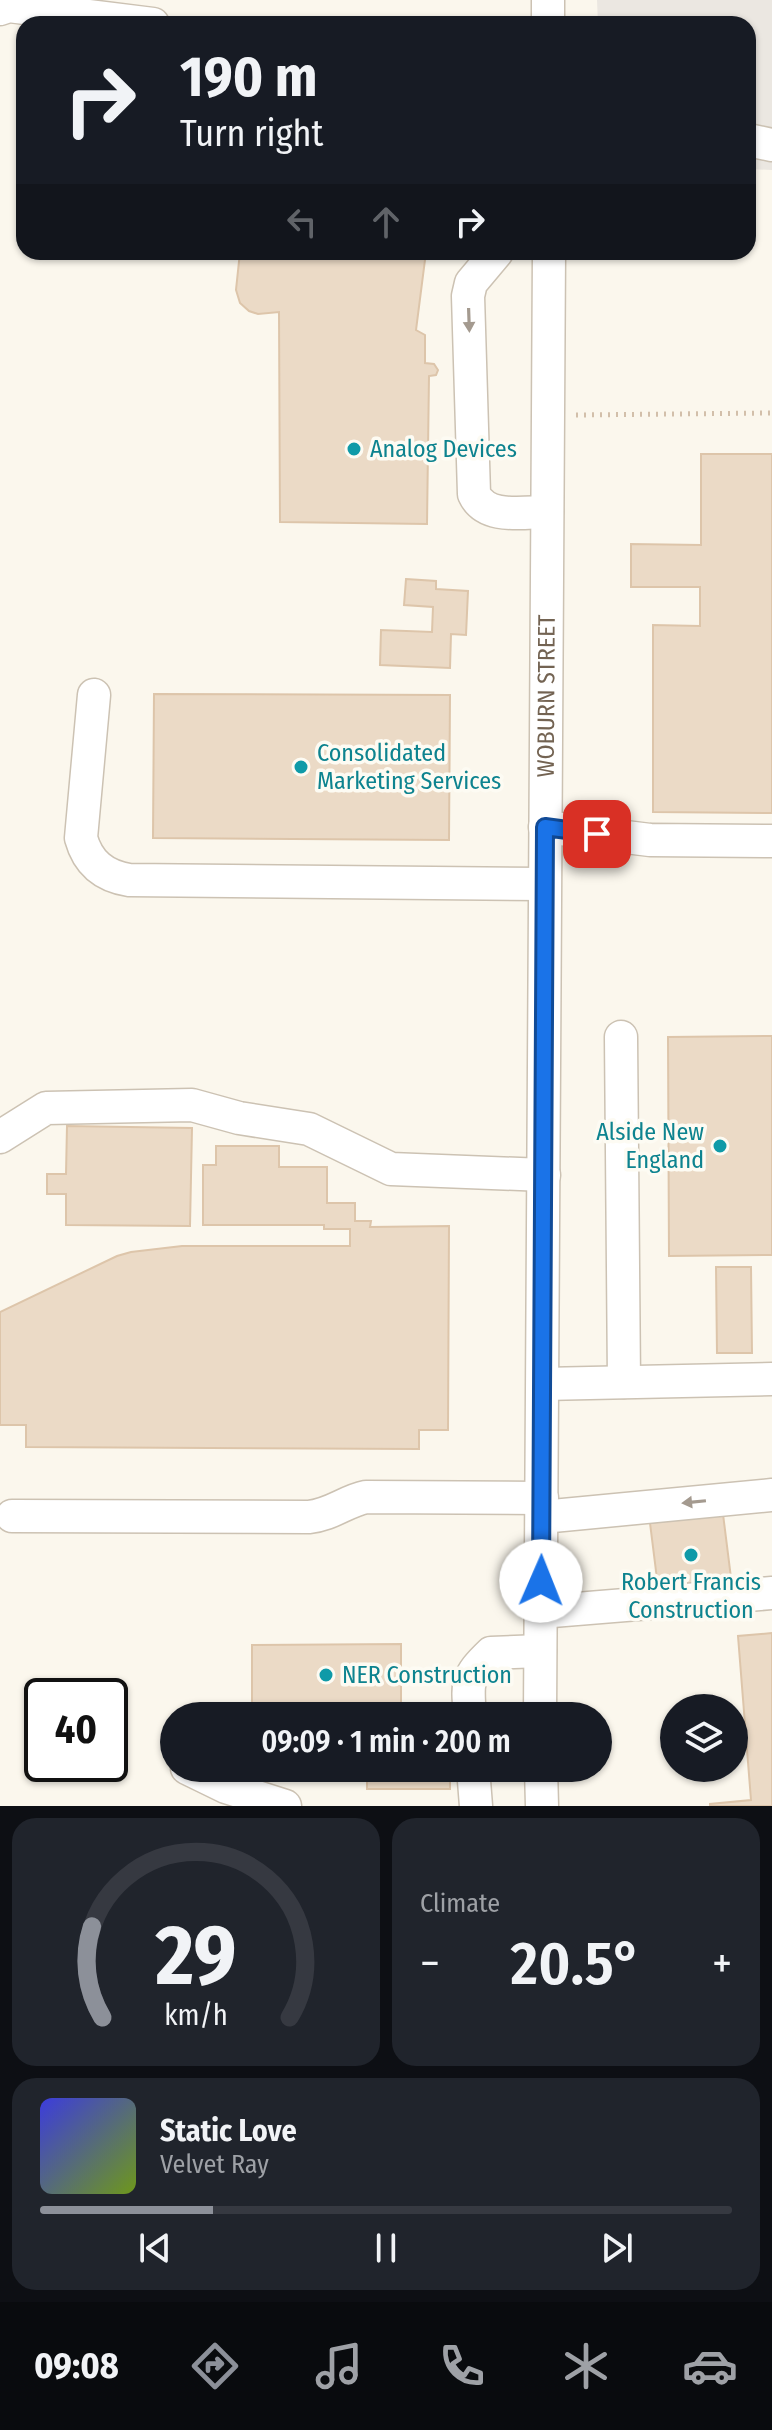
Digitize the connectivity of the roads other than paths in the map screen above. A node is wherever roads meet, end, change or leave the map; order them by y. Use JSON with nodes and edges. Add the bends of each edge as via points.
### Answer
{"nodes":[{"id":1,"x":0,"y":9,"type":"edge"},
{"id":2,"x":89,"y":16,"type":"edge"},
{"id":3,"x":490,"y":260,"type":"edge"},
{"id":4,"x":549,"y":260,"type":"edge"},
{"id":5,"x":547,"y":512,"type":"junction"},
{"id":6,"x":94,"y":695,"type":"dead end"},
{"id":7,"x":545,"y":827,"type":"junction"},
{"id":8,"x":772,"y":841,"type":"edge"},
{"id":9,"x":544,"y":884,"type":"junction"},
{"id":10,"x":621,"y":1037,"type":"dead end"},
{"id":11,"x":0,"y":1137,"type":"edge"},
{"id":12,"x":544,"y":1175,"type":"junction"},
{"id":13,"x":772,"y":1379,"type":"edge"},
{"id":14,"x":624,"y":1382,"type":"junction"},
{"id":15,"x":543,"y":1384,"type":"junction"},
{"id":16,"x":772,"y":1495,"type":"edge"},
{"id":17,"x":542,"y":1508,"type":"junction"},
{"id":18,"x":12,"y":1516,"type":"dead end"},
{"id":19,"x":772,"y":1593,"type":"edge"},
{"id":20,"x":540,"y":1612,"type":"junction"},
{"id":21,"x":540,"y":1651,"type":"junction"},
{"id":22,"x":469,"y":1702,"type":"edge"},
{"id":23,"x":540,"y":1702,"type":"edge"},
{"id":24,"x":216,"y":1782,"type":"edge"},
{"id":25,"x":474,"y":1782,"type":"edge"},
{"id":26,"x":541,"y":1782,"type":"edge"},
{"id":27,"x":285,"y":1806,"type":"edge"},
{"id":28,"x":476,"y":1806,"type":"edge"},
{"id":29,"x":542,"y":1806,"type":"edge"}],
"edges":[{"from":1,"to":2,"type":"street"},
{"from":3,"to":5,"type":"street","one_way":true,"via":[[468,291],[474,494],[487,510]]},
{"from":4,"to":5,"type":"street","name":"WOBURN STREET"},
{"from":5,"to":7,"type":"street","name":"WOBURN STREET"},
{"from":6,"to":9,"type":"street","via":[[81,838],[90,859],[106,874],[129,880]]},
{"from":7,"to":8,"type":"street","via":[[650,840]]},
{"from":7,"to":9,"type":"street","name":"WOBURN STREET"},
{"from":9,"to":12,"type":"street","name":"WOBURN STREET"},
{"from":10,"to":14,"type":"street"},
{"from":11,"to":12,"type":"street","via":[[46,1108],[192,1105],[309,1129],[391,1169]]},
{"from":12,"to":15,"type":"street","name":"WOBURN STREET"},
{"from":13,"to":14,"type":"street"},
{"from":14,"to":15,"type":"street"},
{"from":15,"to":17,"type":"street","name":"WOBURN STREET"},
{"from":16,"to":17,"type":"street","one_way":true},
{"from":17,"to":18,"type":"street","via":[[366,1497],[309,1517]]},
{"from":17,"to":20,"type":"street","name":"WOBURN STREET"},
{"from":19,"to":20,"type":"street"},
{"from":20,"to":21,"type":"street","name":"WOBURN STREET"},
{"from":21,"to":22,"type":"street","via":[[491,1653],[473,1671]]},
{"from":21,"to":23,"type":"street","name":"WOBURN STREET"},
{"from":24,"to":27,"type":"street"},
{"from":25,"to":28,"type":"street"},
{"from":26,"to":29,"type":"street"}]}
